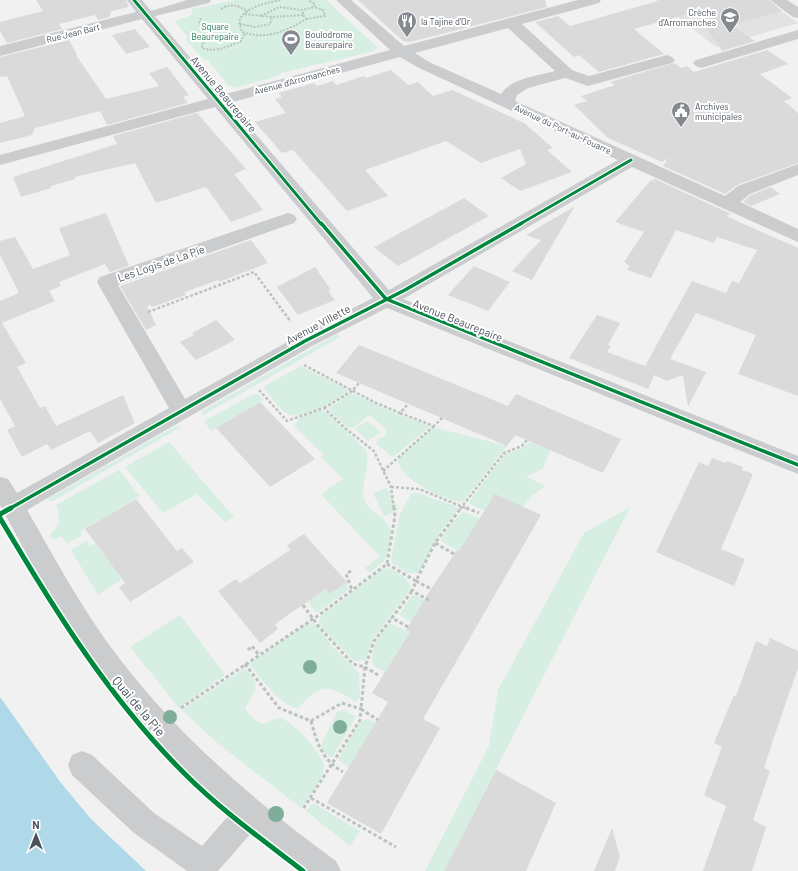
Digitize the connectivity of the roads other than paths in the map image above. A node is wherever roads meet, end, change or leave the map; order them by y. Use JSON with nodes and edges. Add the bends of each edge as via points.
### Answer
{"nodes":[{"id":1,"x":134,"y":0,"type":"edge"},
{"id":2,"x":204,"y":0,"type":"edge"},
{"id":3,"x":343,"y":0,"type":"edge"},
{"id":4,"x":594,"y":0,"type":"edge"},
{"id":5,"x":778,"y":0,"type":"edge"},
{"id":6,"x":151,"y":13,"type":"junction"},
{"id":7,"x":798,"y":14,"type":"edge"},
{"id":8,"x":512,"y":23,"type":"junction"},
{"id":9,"x":798,"y":34,"type":"edge"},
{"id":10,"x":0,"y":51,"type":"edge"},
{"id":11,"x":400,"y":52,"type":"junction"},
{"id":12,"x":666,"y":60,"type":"dead end"},
{"id":13,"x":701,"y":63,"type":"dead end"},
{"id":14,"x":566,"y":73,"type":"junction"},
{"id":15,"x":219,"y":101,"type":"junction"},
{"id":16,"x":506,"y":103,"type":"junction"},
{"id":17,"x":0,"y":160,"type":"edge"},
{"id":18,"x":631,"y":160,"type":"junction"},
{"id":19,"x":798,"y":169,"type":"edge"},
{"id":20,"x":726,"y":204,"type":"junction"},
{"id":21,"x":288,"y":219,"type":"dead end"},
{"id":22,"x":798,"y":236,"type":"edge"},
{"id":23,"x":386,"y":299,"type":"junction"},
{"id":24,"x":182,"y":411,"type":"junction"},
{"id":25,"x":798,"y":465,"type":"edge"},
{"id":26,"x":7,"y":496,"type":"edge"},
{"id":27,"x":82,"y":765,"type":"dead end"},
{"id":28,"x":251,"y":812,"type":"junction"},
{"id":29,"x":207,"y":868,"type":"edge"},
{"id":30,"x":326,"y":871,"type":"edge"}],
"edges":[{"from":1,"to":6,"type":"street","name":"Avenue Beaurepaire"},
{"from":2,"to":6,"type":"street","name":"Rue Jean Bart"},
{"from":3,"to":11,"type":"street","name":"Avenue du Port-au-Fouarre"},
{"from":4,"to":8,"type":"street","name":"Avenue d'Arromanches"},
{"from":5,"to":7,"type":"street"},
{"from":6,"to":10,"type":"street","name":"Rue Jean Bart"},
{"from":6,"to":15,"type":"street","name":"Avenue Beaurepaire"},
{"from":8,"to":11,"type":"street","name":"Avenue d'Arromanches"},
{"from":8,"to":14,"type":"street"},
{"from":9,"to":13,"type":"street"},
{"from":11,"to":15,"type":"street","name":"Avenue d'Arromanches"},
{"from":11,"to":16,"type":"street","name":"Avenue du Port-au-Fouarre"},
{"from":12,"to":14,"type":"street","via":[[588,81]]},
{"from":14,"to":16,"type":"street","via":[[522,85],[510,93]]},
{"from":15,"to":17,"type":"street","name":"Avenue d'Arromanches"},
{"from":15,"to":23,"type":"street","name":"Avenue Beaurepaire"},
{"from":16,"to":18,"type":"street","name":"Avenue du Port-au-Fouarre"},
{"from":18,"to":20,"type":"street","name":"Avenue du Port-au-Fouarre"},
{"from":18,"to":23,"type":"street","name":"Avenue Villette"},
{"from":19,"to":20,"type":"street","via":[[744,190]]},
{"from":20,"to":22,"type":"street","name":"Avenue du Port-au-Fouarre"},
{"from":21,"to":24,"type":"street","name":"Les Logis de La Pie","via":[[107,282]]},
{"from":23,"to":24,"type":"street","name":"Avenue Villette","via":[[305,341]]},
{"from":23,"to":25,"type":"street","name":"Avenue Beaurepaire"},
{"from":24,"to":26,"type":"street","name":"Avenue Villette"},
{"from":26,"to":28,"type":"street","name":"Quai de la Pie","via":[[65,601],[115,674],[157,724],[198,766]]},
{"from":27,"to":29,"type":"street","via":[[144,823]]},
{"from":28,"to":29,"type":"street"},
{"from":28,"to":30,"type":"street","name":"Quai de la Pie"}]}
